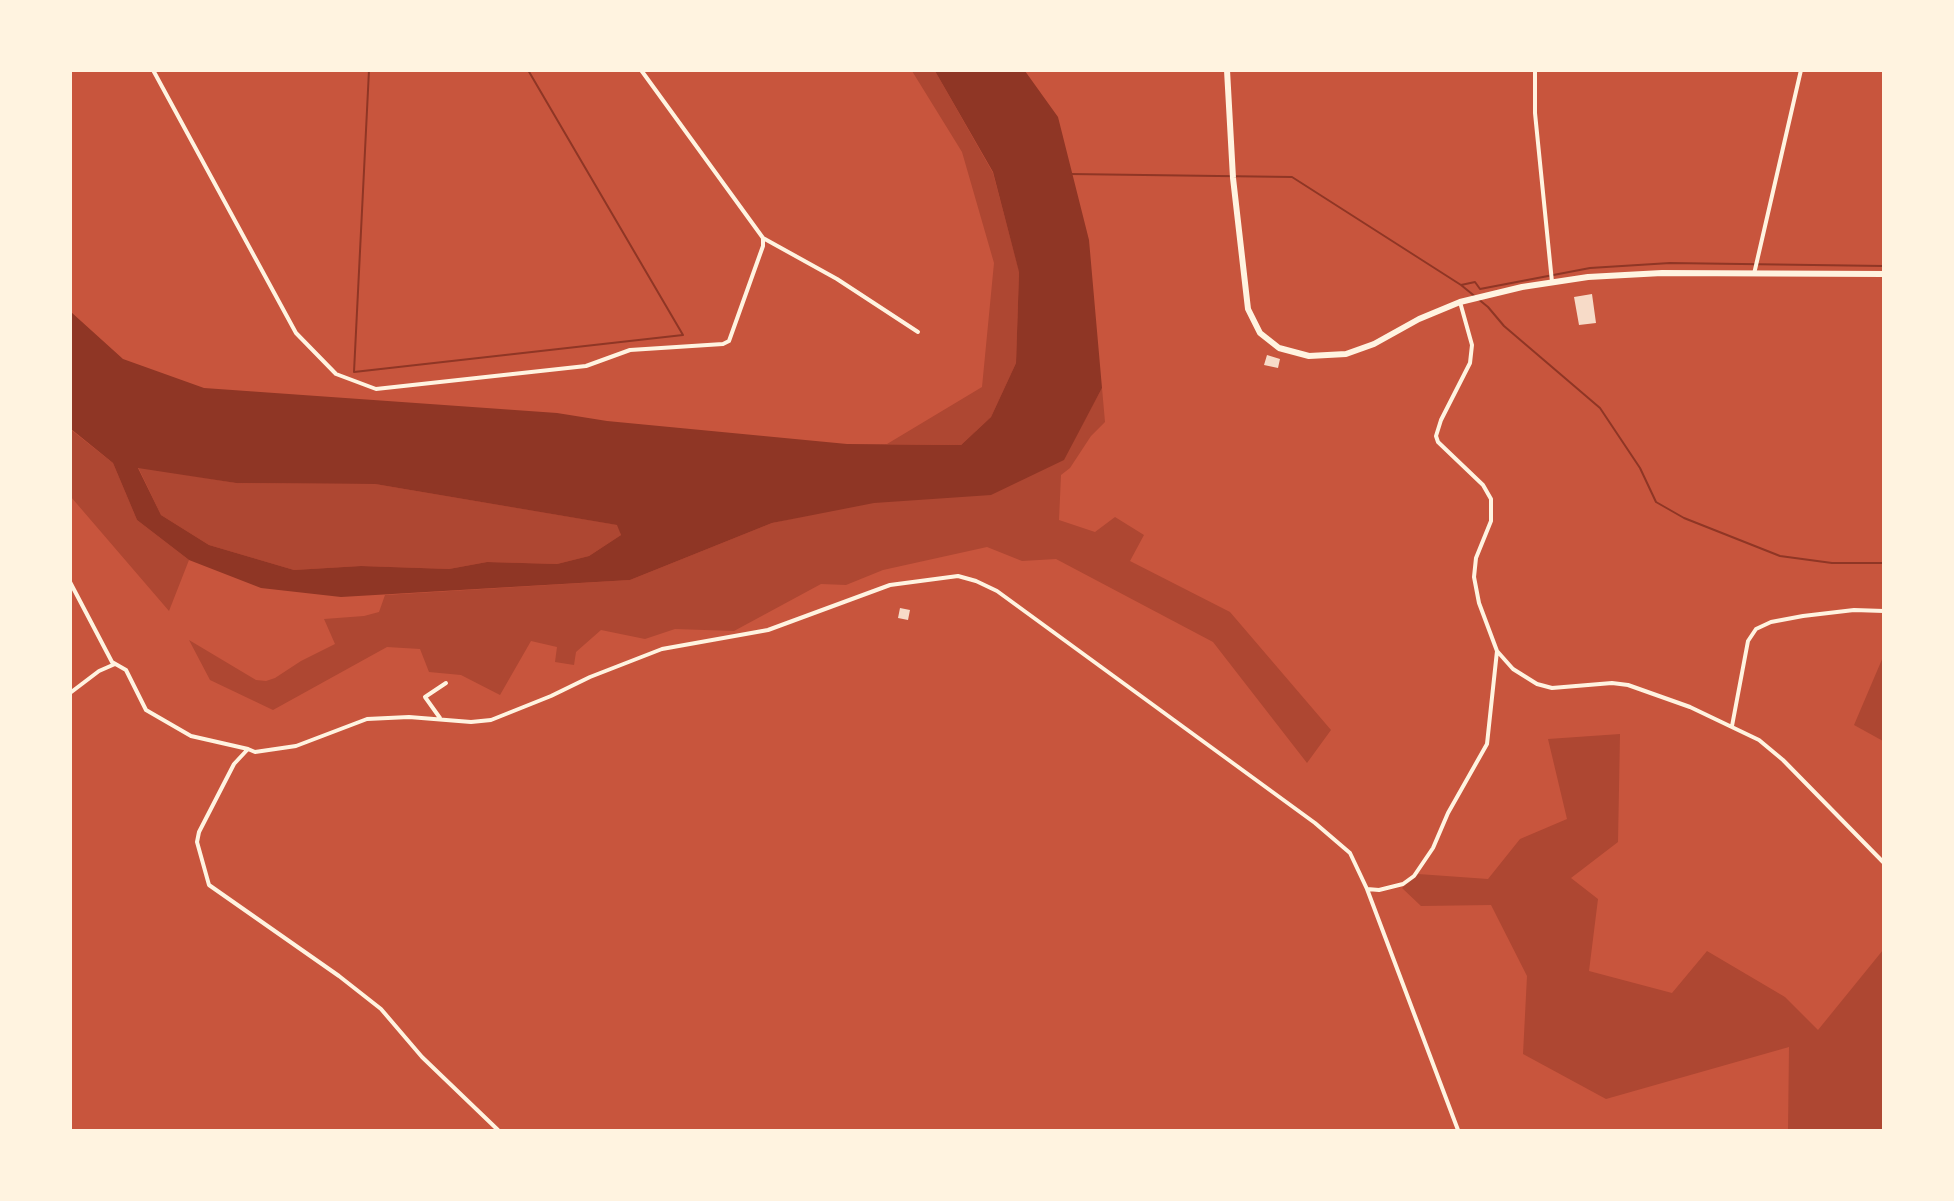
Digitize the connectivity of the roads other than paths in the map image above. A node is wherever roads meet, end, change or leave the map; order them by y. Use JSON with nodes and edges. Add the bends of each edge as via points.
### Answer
{"nodes":[{"id":1,"x":153,"y":70,"type":"edge"},
{"id":2,"x":640,"y":70,"type":"edge"},
{"id":3,"x":1227,"y":70,"type":"edge"},
{"id":4,"x":1535,"y":70,"type":"edge"},
{"id":5,"x":1801,"y":70,"type":"edge"},
{"id":6,"x":763,"y":238,"type":"junction"},
{"id":7,"x":1754,"y":272,"type":"junction"},
{"id":8,"x":1884,"y":274,"type":"edge"},
{"id":9,"x":1552,"y":278,"type":"junction"},
{"id":10,"x":1463,"y":301,"type":"junction"},
{"id":11,"x":918,"y":332,"type":"dead end"},
{"id":12,"x":70,"y":582,"type":"edge"},
{"id":13,"x":1884,"y":611,"type":"edge"},
{"id":14,"x":1497,"y":651,"type":"junction"},
{"id":15,"x":115,"y":664,"type":"junction"},
{"id":16,"x":446,"y":683,"type":"dead end"},
{"id":17,"x":70,"y":693,"type":"edge"},
{"id":18,"x":441,"y":718,"type":"junction"},
{"id":19,"x":1732,"y":726,"type":"junction"},
{"id":20,"x":248,"y":750,"type":"junction"},
{"id":21,"x":1884,"y":863,"type":"edge"},
{"id":22,"x":1367,"y":890,"type":"junction"},
{"id":23,"x":498,"y":1131,"type":"edge"},
{"id":24,"x":1458,"y":1131,"type":"edge"}],
"edges":[{"from":1,"to":6,"type":"street","via":[[297,333],[336,374],[371,388],[586,366],[630,350],[723,344],[734,330]]},
{"from":2,"to":6,"type":"street"},
{"from":3,"to":10,"type":"highway","via":[[1233,178],[1248,309],[1260,333],[1280,348],[1309,356],[1346,354]]},
{"from":4,"to":9,"type":"street","via":[[1535,113]]},
{"from":5,"to":7,"type":"street"},
{"from":6,"to":11,"type":"street","via":[[837,279]]},
{"from":7,"to":8,"type":"highway"},
{"from":7,"to":9,"type":"highway"},
{"from":9,"to":10,"type":"highway"},
{"from":10,"to":14,"type":"street","via":[[1471,337],[1470,363],[1436,436],[1483,485],[1491,499],[1491,521],[1476,558],[1474,577]]},
{"from":12,"to":15,"type":"street"},
{"from":13,"to":19,"type":"street","via":[[1803,616],[1756,629],[1748,641]]},
{"from":14,"to":19,"type":"street","via":[[1513,669],[1537,684],[1552,688],[1628,685]]},
{"from":14,"to":22,"type":"street","via":[[1487,744],[1433,848],[1414,876],[1403,884]]},
{"from":15,"to":17,"type":"street"},
{"from":15,"to":20,"type":"street","via":[[126,670],[151,713],[191,736]]},
{"from":16,"to":18,"type":"street","via":[[425,697]]},
{"from":18,"to":20,"type":"street","via":[[367,718],[296,746]]},
{"from":18,"to":22,"type":"street","via":[[491,720],[662,649],[768,630],[890,585],[958,576],[997,591],[1315,823],[1350,853]]},
{"from":19,"to":21,"type":"street","via":[[1759,740],[1783,760]]},
{"from":20,"to":23,"type":"street","via":[[226,777],[222,792],[199,832],[200,858],[209,885],[381,1009],[422,1057]]},
{"from":22,"to":24,"type":"street"}]}
